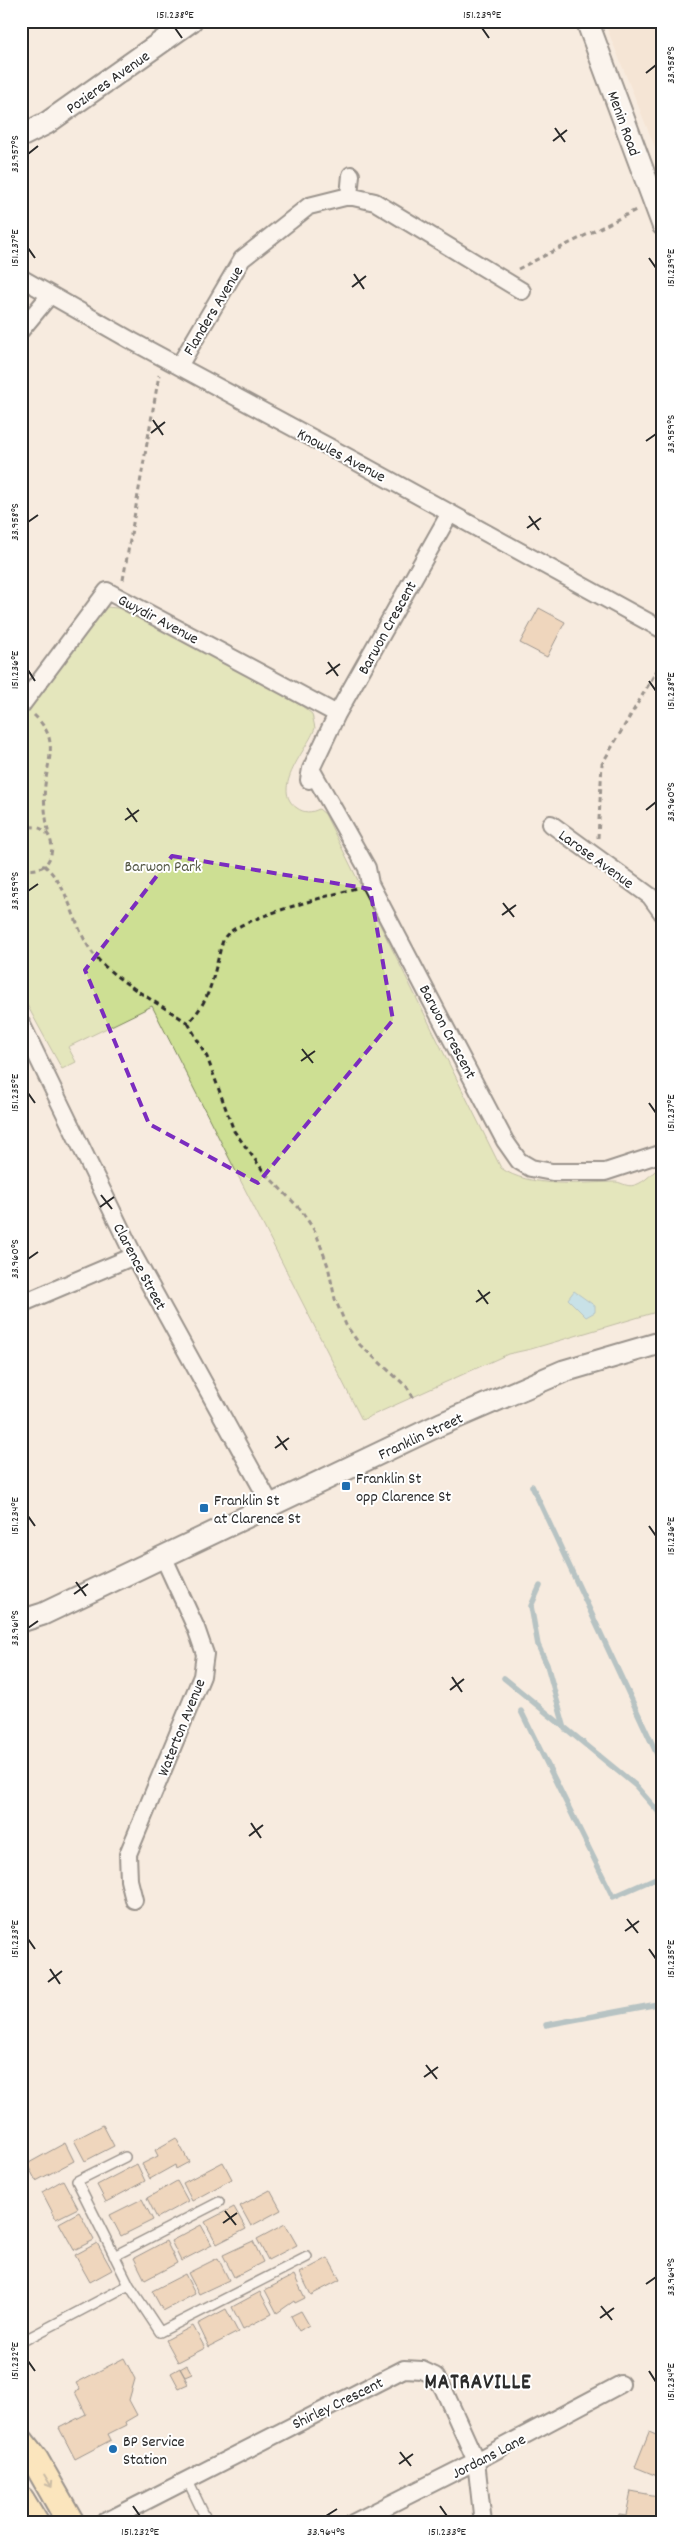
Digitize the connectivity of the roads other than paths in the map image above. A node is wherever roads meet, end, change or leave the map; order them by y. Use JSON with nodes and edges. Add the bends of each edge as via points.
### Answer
{"nodes":[{"id":1,"x":191,"y":21,"type":"edge"},
{"id":2,"x":587,"y":21,"type":"edge"},
{"id":3,"x":21,"y":136,"type":"edge"},
{"id":4,"x":350,"y":174,"type":"dead end"},
{"id":5,"x":349,"y":196,"type":"junction"},
{"id":6,"x":663,"y":225,"type":"edge"},
{"id":7,"x":21,"y":278,"type":"edge"},
{"id":8,"x":522,"y":291,"type":"dead end"},
{"id":9,"x":50,"y":295,"type":"junction"},
{"id":10,"x":21,"y":330,"type":"edge"},
{"id":11,"x":179,"y":366,"type":"junction"},
{"id":12,"x":450,"y":513,"type":"junction"},
{"id":13,"x":663,"y":630,"type":"edge"},
{"id":14,"x":21,"y":705,"type":"edge"},
{"id":15,"x":338,"y":714,"type":"junction"},
{"id":16,"x":311,"y":770,"type":"junction"},
{"id":17,"x":308,"y":786,"type":"dead end"},
{"id":18,"x":551,"y":824,"type":"dead end"},
{"id":19,"x":663,"y":914,"type":"edge"},
{"id":20,"x":21,"y":1024,"type":"edge"},
{"id":21,"x":663,"y":1153,"type":"edge"},
{"id":22,"x":134,"y":1256,"type":"junction"},
{"id":23,"x":21,"y":1304,"type":"edge"},
{"id":24,"x":663,"y":1342,"type":"edge"},
{"id":25,"x":270,"y":1504,"type":"junction"},
{"id":26,"x":163,"y":1556,"type":"junction"},
{"id":27,"x":21,"y":1621,"type":"edge"},
{"id":28,"x":134,"y":1900,"type":"dead end"},
{"id":29,"x":125,"y":2158,"type":"dead end"},
{"id":30,"x":219,"y":2202,"type":"dead end"},
{"id":31,"x":114,"y":2256,"type":"junction"},
{"id":32,"x":307,"y":2257,"type":"dead end"},
{"id":33,"x":129,"y":2285,"type":"junction"},
{"id":34,"x":21,"y":2342,"type":"edge"},
{"id":35,"x":621,"y":2384,"type":"dead end"},
{"id":36,"x":21,"y":2442,"type":"edge"},
{"id":37,"x":476,"y":2461,"type":"junction"},
{"id":38,"x":187,"y":2479,"type":"junction"},
{"id":39,"x":21,"y":2500,"type":"edge"},
{"id":40,"x":35,"y":2523,"type":"edge"},
{"id":41,"x":70,"y":2523,"type":"edge"},
{"id":42,"x":104,"y":2523,"type":"edge"},
{"id":43,"x":208,"y":2523,"type":"edge"},
{"id":44,"x":353,"y":2523,"type":"edge"},
{"id":45,"x":483,"y":2523,"type":"edge"}],
"edges":[{"from":1,"to":3,"type":"street","name":"Pozieres Avenue","via":[[48,123]]},
{"from":2,"to":6,"type":"street","name":"Menin Road"},
{"from":4,"to":5,"type":"street"},
{"from":5,"to":8,"type":"street","name":"Flanders Avenue","via":[[375,202]]},
{"from":5,"to":11,"type":"street","name":"Flanders Avenue","via":[[309,206],[242,259]]},
{"from":7,"to":9,"type":"street","name":"Knowles Avenue"},
{"from":9,"to":10,"type":"street"},
{"from":9,"to":11,"type":"street","name":"Knowles Avenue"},
{"from":11,"to":12,"type":"street","name":"Knowles Avenue"},
{"from":12,"to":13,"type":"street","name":"Knowles Avenue"},
{"from":12,"to":15,"type":"street","name":"Barwon Crescent"},
{"from":14,"to":15,"type":"street","name":"Gwydir Avenue","via":[[107,591]]},
{"from":15,"to":16,"type":"street","name":"Barwon Crescent"},
{"from":16,"to":17,"type":"street","name":"Barwon Crescent"},
{"from":16,"to":21,"type":"street","name":"Barwon Crescent","via":[[367,868],[370,884],[519,1161],[532,1168],[552,1172],[605,1172]]},
{"from":18,"to":19,"type":"street","name":"Larose Avenue","via":[[650,896]]},
{"from":20,"to":22,"type":"street","name":"Clarence Street"},
{"from":22,"to":23,"type":"street"},
{"from":22,"to":25,"type":"street","name":"Clarence Street"},
{"from":24,"to":25,"type":"street","name":"Franklin Street","via":[[564,1371]]},
{"from":25,"to":26,"type":"street","name":"Franklin Street"},
{"from":26,"to":27,"type":"street","name":"Franklin Street","via":[[43,1614]]},
{"from":26,"to":28,"type":"street","name":"Waterton Avenue","via":[[196,1628],[204,1654],[202,1676],[128,1854]]},
{"from":29,"to":31,"type":"lane","via":[[77,2181]]},
{"from":30,"to":31,"type":"lane"},
{"from":31,"to":33,"type":"lane"},
{"from":32,"to":33,"type":"lane","via":[[160,2332]]},
{"from":33,"to":34,"type":"lane"},
{"from":35,"to":37,"type":"street","name":"Jordans Lane"},
{"from":36,"to":41,"type":"main road","one_way":true,"via":[[40,2468]]},
{"from":37,"to":38,"type":"street","name":"Shirley Crescent","via":[[435,2376],[422,2370],[404,2369]]},
{"from":37,"to":44,"type":"street","name":"Jordans Lane"},
{"from":37,"to":45,"type":"street","name":"Shirley Crescent"},
{"from":38,"to":42,"type":"street","name":"Shirley Crescent"},
{"from":38,"to":43,"type":"lane"},
{"from":39,"to":40,"type":"main road"}]}
